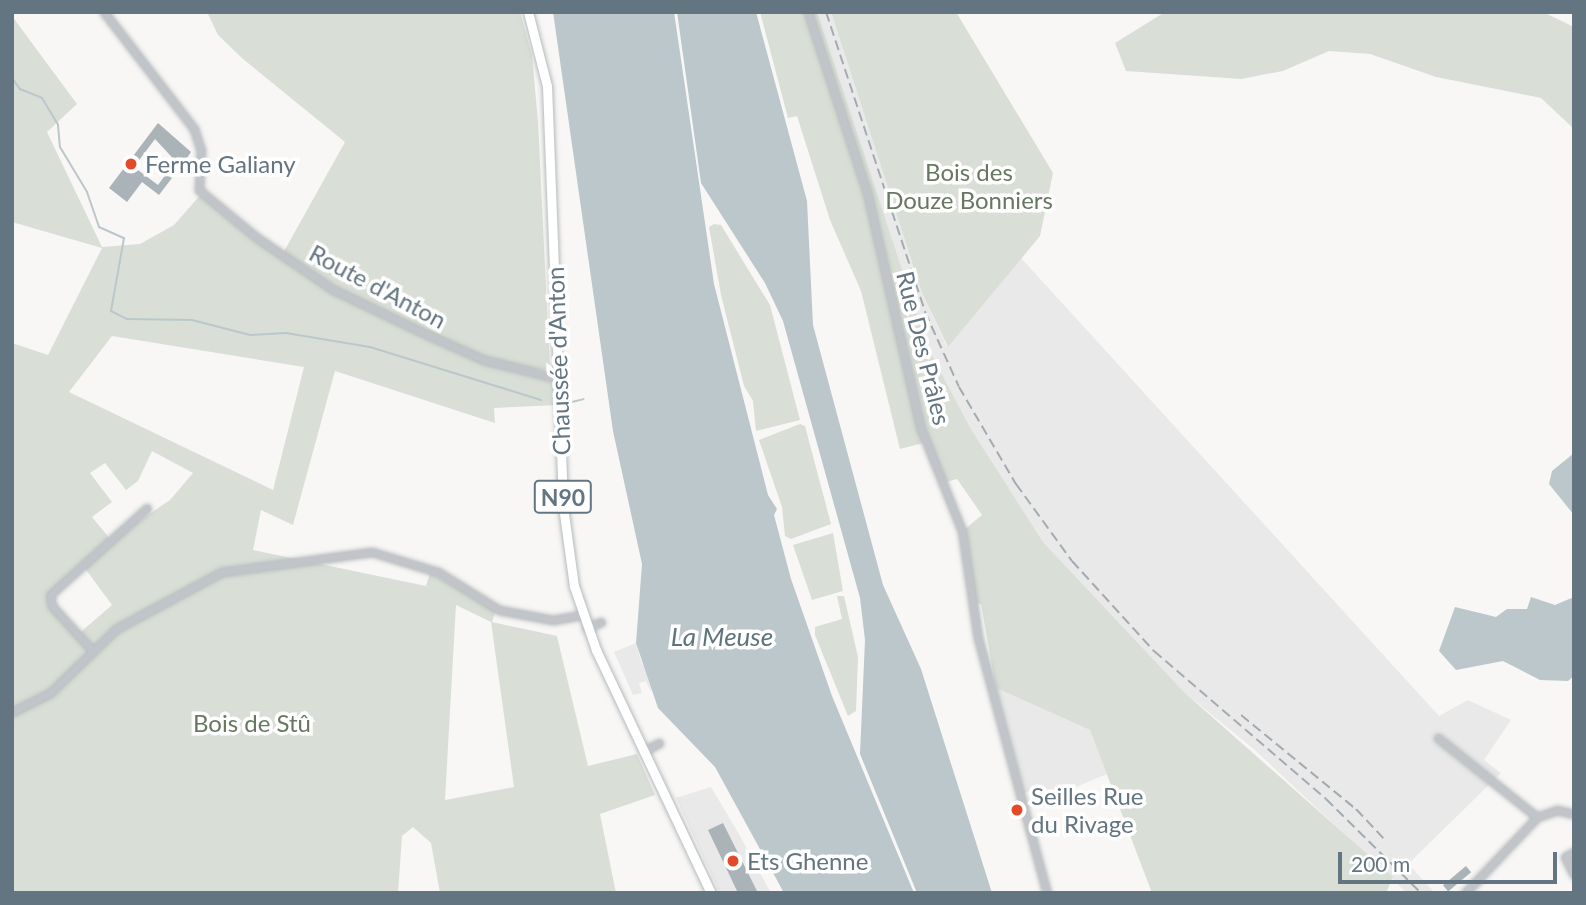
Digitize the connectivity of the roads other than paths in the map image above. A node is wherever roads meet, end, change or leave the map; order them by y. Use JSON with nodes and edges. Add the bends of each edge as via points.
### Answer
{"nodes":[{"id":1,"x":104,"y":12,"type":"edge"},
{"id":2,"x":528,"y":12,"type":"edge"},
{"id":3,"x":808,"y":12,"type":"edge"},
{"id":4,"x":558,"y":378,"type":"junction"},
{"id":5,"x":146,"y":508,"type":"dead end"},
{"id":6,"x":582,"y":615,"type":"junction"},
{"id":7,"x":601,"y":622,"type":"dead end"},
{"id":8,"x":586,"y":628,"type":"junction"},
{"id":9,"x":91,"y":649,"type":"junction"},
{"id":10,"x":12,"y":712,"type":"edge"},
{"id":11,"x":1438,"y":738,"type":"dead end"},
{"id":12,"x":659,"y":743,"type":"dead end"},
{"id":13,"x":644,"y":751,"type":"junction"},
{"id":14,"x":1574,"y":814,"type":"edge"},
{"id":15,"x":1537,"y":817,"type":"junction"},
{"id":16,"x":1574,"y":852,"type":"edge"},
{"id":17,"x":1574,"y":875,"type":"edge"},
{"id":18,"x":711,"y":893,"type":"edge"},
{"id":19,"x":1047,"y":893,"type":"edge"},
{"id":20,"x":1465,"y":893,"type":"edge"}],
"edges":[{"from":1,"to":4,"type":"street","name":"Route d'Anton","via":[[194,129],[201,150],[199,190],[256,237],[332,289],[428,335],[484,360]]},
{"from":2,"to":4,"type":"main road","name":"Chaussée d'Anton","number":"N90","via":[[547,86]]},
{"from":3,"to":19,"type":"street","name":"Rue Des Prâles","via":[[867,192],[921,429],[962,531],[971,604],[1012,776]]},
{"from":4,"to":6,"type":"main road","name":"Chaussée d'Anton","number":"N90","via":[[566,546]]},
{"from":5,"to":9,"type":"street","via":[[50,595],[52,606]]},
{"from":6,"to":8,"type":"main road","name":"Chaussée d'Anton","number":"N90"},
{"from":6,"to":9,"type":"street","via":[[553,620],[499,610],[438,572],[372,552],[222,572],[175,593]]},
{"from":7,"to":8,"type":"street"},
{"from":8,"to":13,"type":"main road","name":"Chaussée d'Anton","number":"N90"},
{"from":9,"to":10,"type":"street","via":[[50,693]]},
{"from":11,"to":15,"type":"street"},
{"from":12,"to":13,"type":"street"},
{"from":13,"to":18,"type":"main road","name":"Chaussée d'Anton","number":"N90"},
{"from":14,"to":15,"type":"street","via":[[1557,810]]},
{"from":15,"to":20,"type":"street"},
{"from":16,"to":17,"type":"street","via":[[1565,857]]}]}
